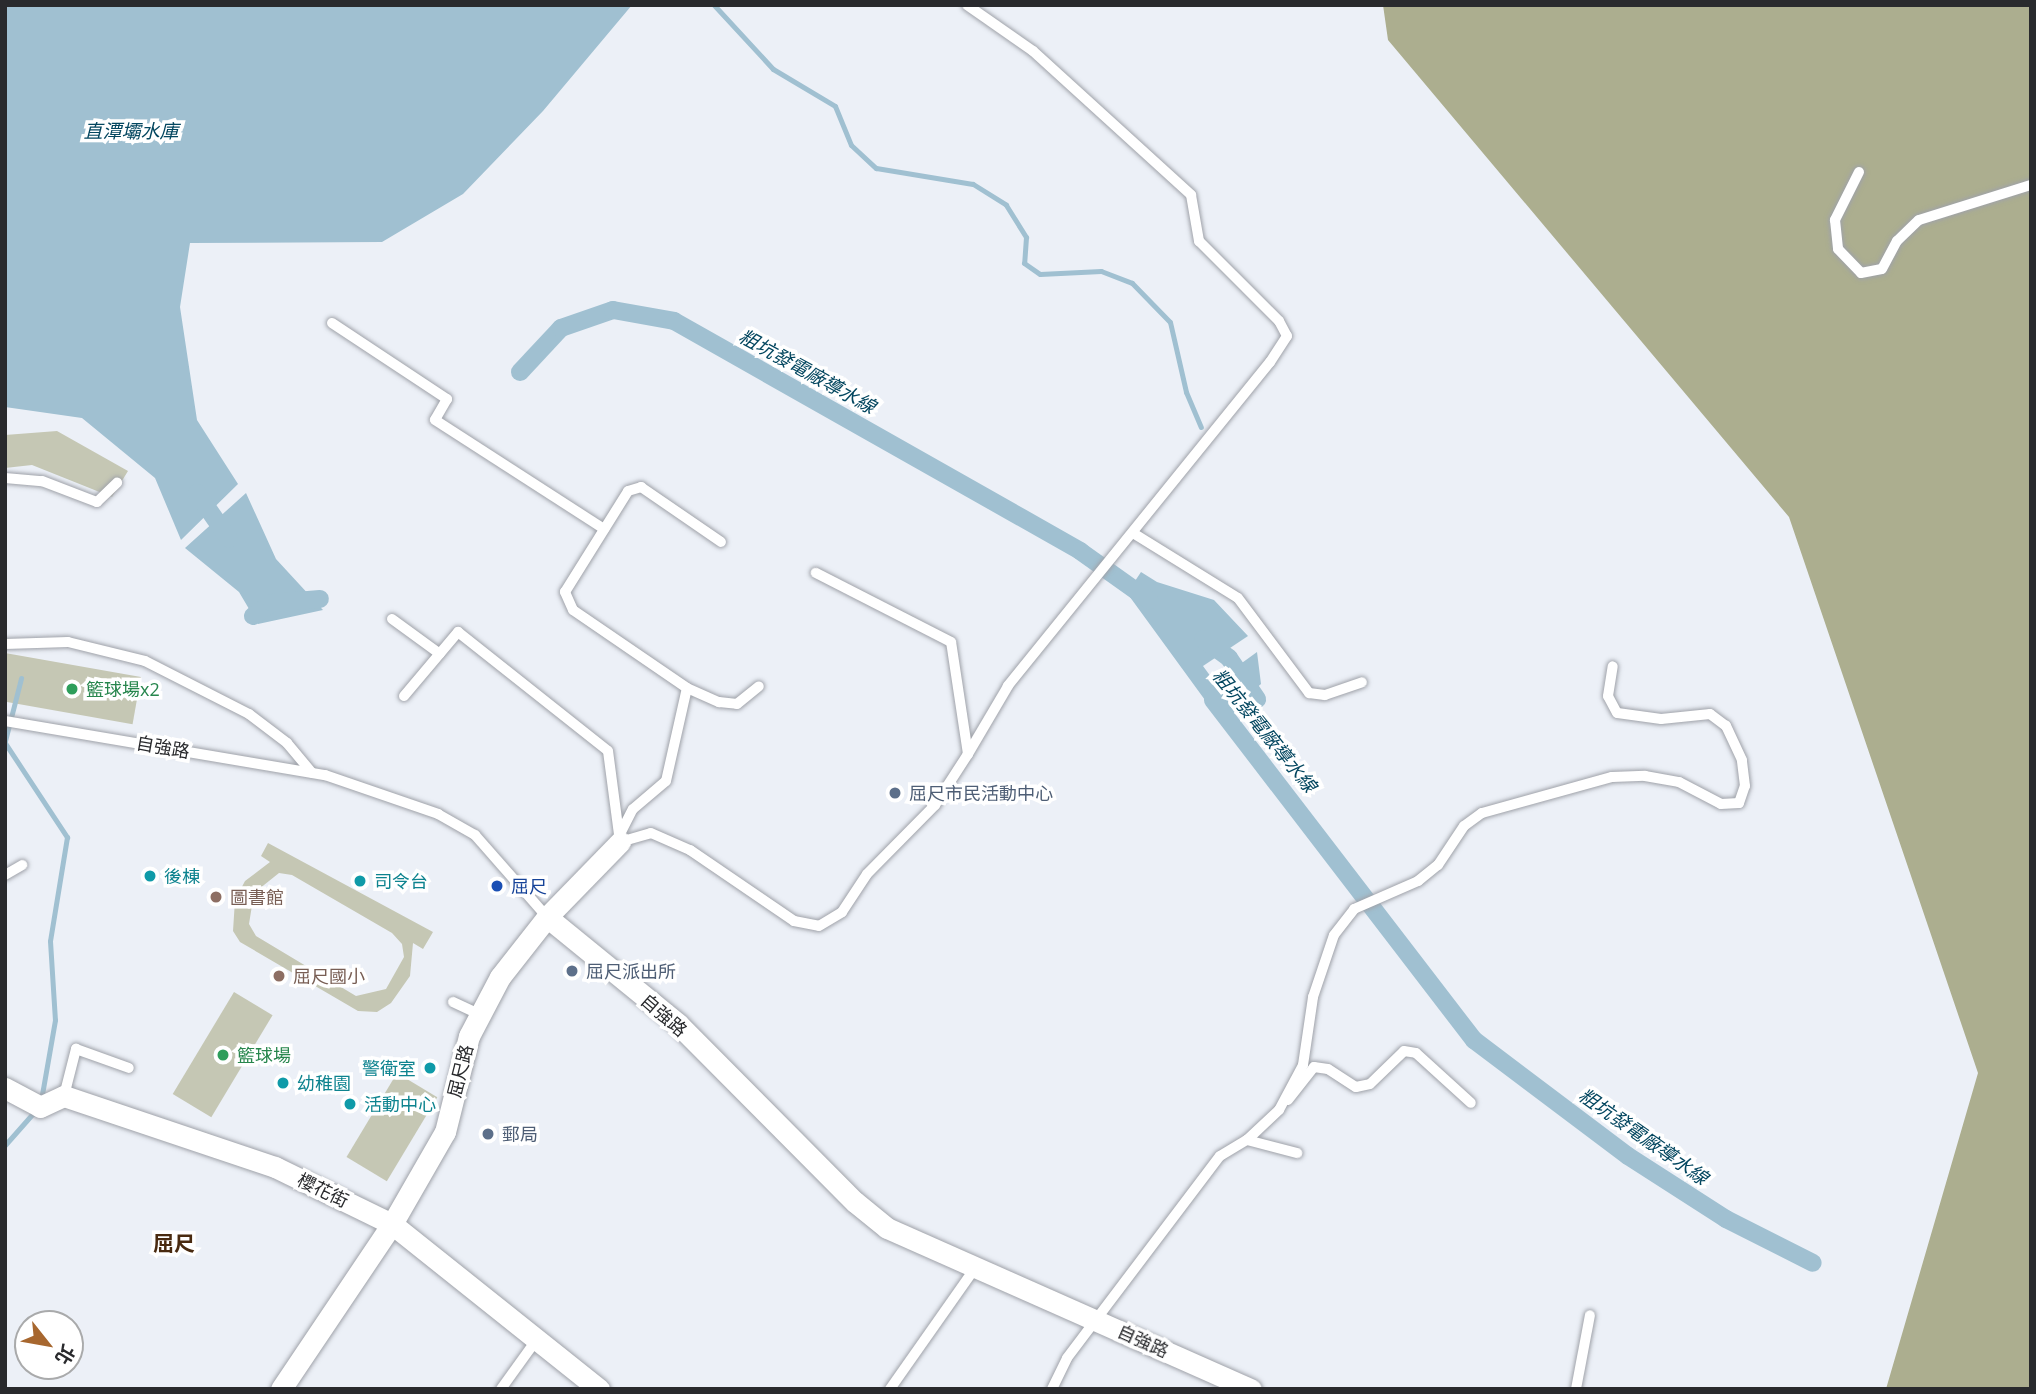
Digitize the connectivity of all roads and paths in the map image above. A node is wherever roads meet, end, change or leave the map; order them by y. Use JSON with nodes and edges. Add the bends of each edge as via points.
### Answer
{"nodes":[{"id":1,"x":967,"y":5,"type":"edge"},
{"id":2,"x":1859,"y":172,"type":"dead end"},
{"id":3,"x":2031,"y":185,"type":"edge"},
{"id":4,"x":332,"y":323,"type":"dead end"},
{"id":5,"x":5,"y":478,"type":"edge"},
{"id":6,"x":117,"y":483,"type":"dead end"},
{"id":7,"x":604,"y":529,"type":"junction"},
{"id":8,"x":1133,"y":533,"type":"junction"},
{"id":9,"x":721,"y":542,"type":"dead end"},
{"id":10,"x":816,"y":573,"type":"dead end"},
{"id":11,"x":393,"y":619,"type":"dead end"},
{"id":12,"x":5,"y":644,"type":"edge"},
{"id":13,"x":440,"y":654,"type":"junction"},
{"id":14,"x":1613,"y":666,"type":"dead end"},
{"id":15,"x":1362,"y":682,"type":"dead end"},
{"id":16,"x":759,"y":687,"type":"dead end"},
{"id":17,"x":687,"y":688,"type":"junction"},
{"id":18,"x":404,"y":696,"type":"dead end"},
{"id":19,"x":5,"y":721,"type":"edge"},
{"id":20,"x":968,"y":754,"type":"junction"},
{"id":21,"x":312,"y":773,"type":"junction"},
{"id":22,"x":619,"y":839,"type":"junction"},
{"id":23,"x":22,"y":865,"type":"dead end"},
{"id":24,"x":5,"y":875,"type":"edge"},
{"id":25,"x":547,"y":917,"type":"junction"},
{"id":26,"x":453,"y":1002,"type":"dead end"},
{"id":27,"x":479,"y":1014,"type":"junction"},
{"id":28,"x":129,"y":1068,"type":"dead end"},
{"id":29,"x":5,"y":1088,"type":"edge"},
{"id":30,"x":64,"y":1096,"type":"junction"},
{"id":31,"x":1471,"y":1103,"type":"dead end"},
{"id":32,"x":1279,"y":1110,"type":"junction"},
{"id":33,"x":1247,"y":1140,"type":"junction"},
{"id":34,"x":1297,"y":1153,"type":"dead end"},
{"id":35,"x":392,"y":1224,"type":"junction"},
{"id":36,"x":975,"y":1268,"type":"junction"},
{"id":37,"x":1590,"y":1315,"type":"dead end"},
{"id":38,"x":1097,"y":1321,"type":"junction"},
{"id":39,"x":537,"y":1339,"type":"junction"},
{"id":40,"x":281,"y":1389,"type":"edge"},
{"id":41,"x":501,"y":1389,"type":"edge"},
{"id":42,"x":599,"y":1389,"type":"edge"},
{"id":43,"x":890,"y":1389,"type":"edge"},
{"id":44,"x":1052,"y":1389,"type":"edge"},
{"id":45,"x":1251,"y":1389,"type":"edge"},
{"id":46,"x":1576,"y":1389,"type":"edge"}],
"edges":[{"from":1,"to":8,"type":"lane","via":[[1033,51],[1191,195],[1199,241],[1279,321],[1287,335]]},
{"from":2,"to":3,"type":"lane","via":[[1835,220],[1838,249],[1861,273],[1882,269],[1896,241],[1919,220]]},
{"from":4,"to":7,"type":"lane","via":[[447,399],[435,420]]},
{"from":5,"to":6,"type":"lane","via":[[43,481],[97,502]]},
{"from":7,"to":9,"type":"lane","via":[[628,491],[640,487]]},
{"from":7,"to":17,"type":"lane","via":[[565,592],[573,610]]},
{"from":8,"to":15,"type":"lane","via":[[1238,598],[1309,693],[1325,695]]},
{"from":8,"to":20,"type":"lane","via":[[1008,686]]},
{"from":10,"to":20,"type":"lane","via":[[951,642]]},
{"from":11,"to":13,"type":"lane"},
{"from":12,"to":21,"type":"lane","via":[[68,642],[145,661],[249,714],[287,743]]},
{"from":13,"to":18,"type":"lane"},
{"from":13,"to":22,"type":"lane","via":[[458,632],[608,751]]},
{"from":14,"to":32,"type":"lane","via":[[1608,696],[1617,713],[1661,719],[1710,714],[1726,726],[1742,760],[1745,786],[1739,803],[1721,804],[1679,782],[1612,777],[1482,813],[1464,826],[1438,865],[1418,881],[1354,909],[1334,935],[1313,997],[1303,1065]]},
{"from":16,"to":17,"type":"lane","via":[[737,704],[719,702]]},
{"from":17,"to":22,"type":"lane","via":[[666,782],[633,810]]},
{"from":19,"to":21,"type":"lane","name":"自強路"},
{"from":20,"to":22,"type":"lane","via":[[936,805],[867,874],[842,912],[819,926],[794,921],[690,850],[651,833]]},
{"from":21,"to":25,"type":"lane","name":"自強路","via":[[438,814],[475,835]]},
{"from":22,"to":25,"type":"street","name":"屈尺路"},
{"from":23,"to":24,"type":"lane"},
{"from":25,"to":27,"type":"street","name":"屈尺路","via":[[500,977]]},
{"from":25,"to":36,"type":"street","name":"自強路","via":[[678,1024],[855,1202],[887,1228]]},
{"from":26,"to":27,"type":"lane"},
{"from":27,"to":35,"type":"street","name":"屈尺路","via":[[469,1036],[445,1132]]},
{"from":28,"to":30,"type":"lane","via":[[76,1049]]},
{"from":29,"to":30,"type":"street","via":[[40,1107]]},
{"from":30,"to":35,"type":"street","name":"櫻花街","via":[[275,1167]]},
{"from":31,"to":32,"type":"lane","via":[[1416,1053],[1404,1051],[1370,1084],[1356,1087],[1328,1069],[1314,1067]]},
{"from":32,"to":33,"type":"lane"},
{"from":33,"to":34,"type":"lane"},
{"from":33,"to":38,"type":"lane","via":[[1220,1156]]},
{"from":35,"to":39,"type":"street","name":"櫻花街"},
{"from":35,"to":40,"type":"street","name":"屈尺路"},
{"from":36,"to":38,"type":"street","name":"自強路"},
{"from":36,"to":43,"type":"lane"},
{"from":37,"to":46,"type":"lane"},
{"from":38,"to":44,"type":"lane","via":[[1067,1358]]},
{"from":38,"to":45,"type":"street","name":"自強路"},
{"from":39,"to":41,"type":"lane"},
{"from":39,"to":42,"type":"street","name":"櫻花街"}]}
